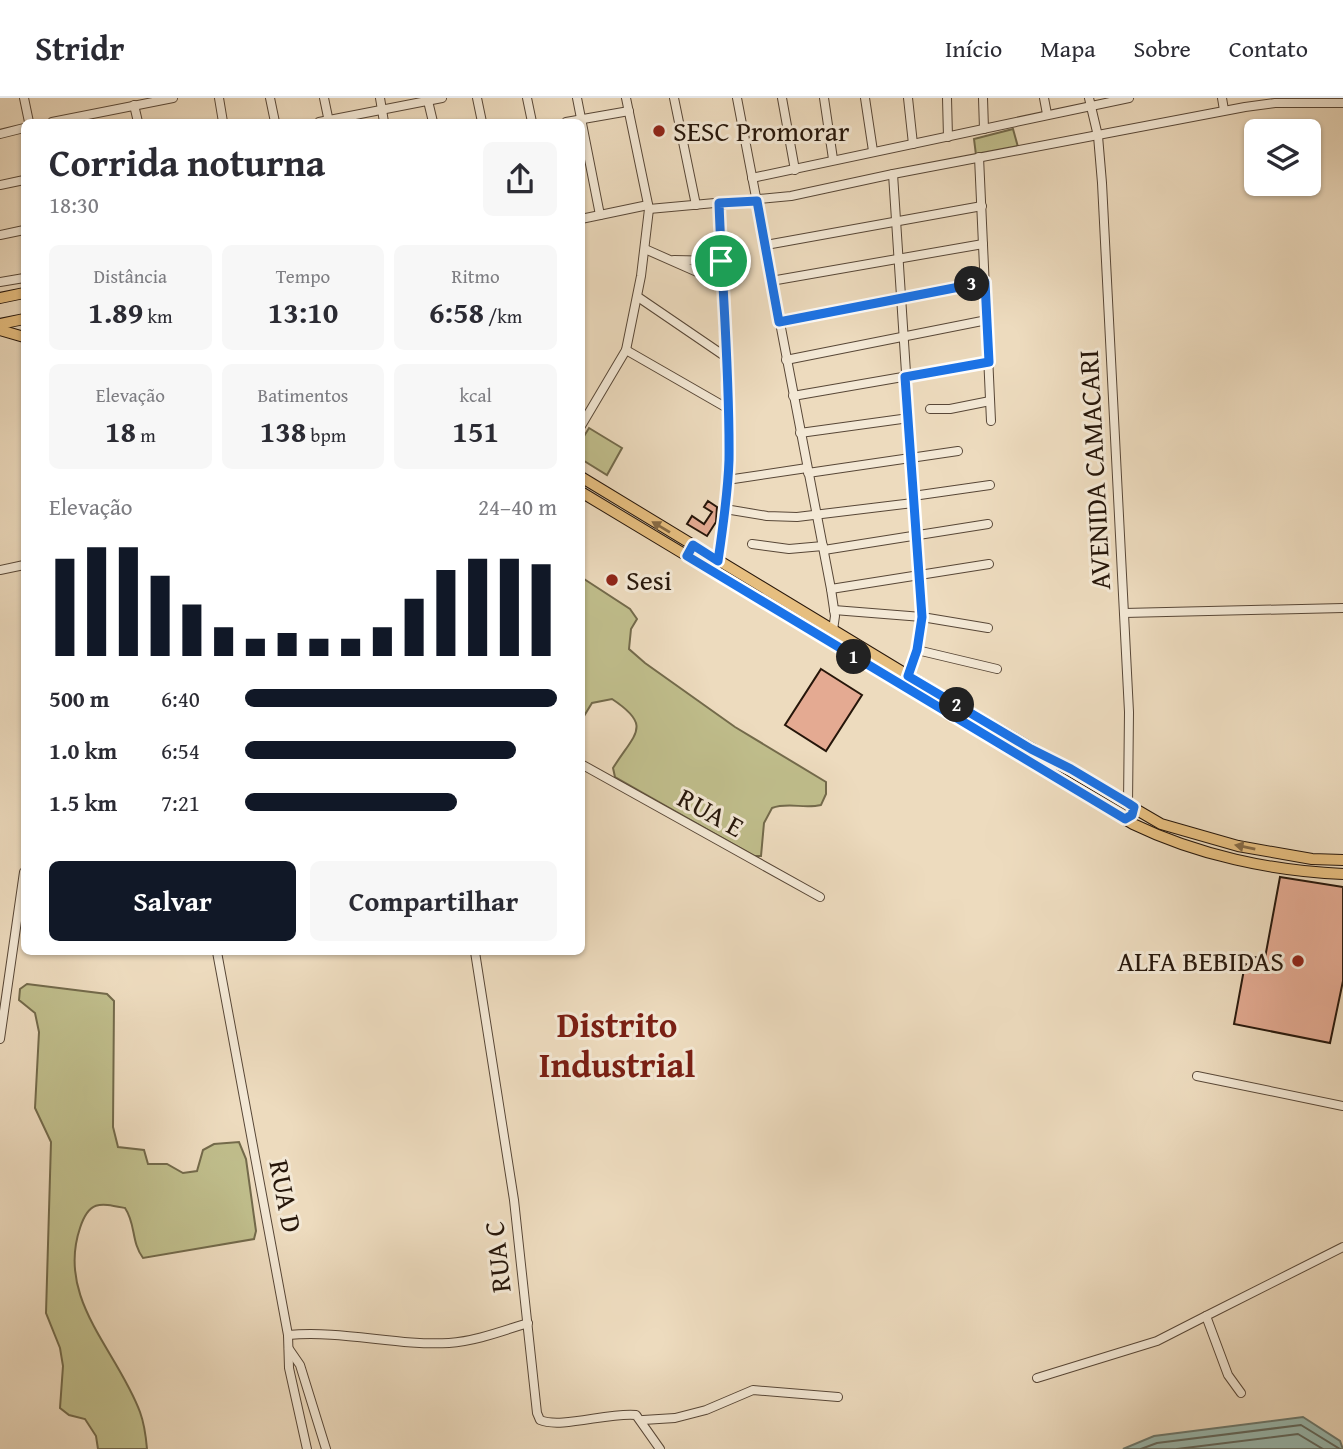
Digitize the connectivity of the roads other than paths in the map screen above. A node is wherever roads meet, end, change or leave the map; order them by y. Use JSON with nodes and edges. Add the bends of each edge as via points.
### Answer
{"nodes":[{"id":1,"x":24,"y":98,"type":"edge"},
{"id":2,"x":172,"y":98,"type":"edge"},
{"id":3,"x":219,"y":98,"type":"edge"},
{"id":4,"x":270,"y":98,"type":"edge"},
{"id":5,"x":324,"y":98,"type":"edge"},
{"id":6,"x":380,"y":98,"type":"edge"},
{"id":7,"x":442,"y":98,"type":"edge"},
{"id":8,"x":477,"y":98,"type":"edge"},
{"id":9,"x":527,"y":98,"type":"edge"},
{"id":10,"x":577,"y":98,"type":"edge"},
{"id":11,"x":626,"y":98,"type":"edge"},
{"id":12,"x":674,"y":98,"type":"edge"},
{"id":13,"x":737,"y":98,"type":"edge"},
{"id":14,"x":782,"y":98,"type":"edge"},
{"id":15,"x":824,"y":98,"type":"edge"},
{"id":16,"x":865,"y":98,"type":"edge"},
{"id":17,"x":908,"y":98,"type":"edge"},
{"id":18,"x":947,"y":98,"type":"edge"},
{"id":19,"x":983,"y":98,"type":"edge"},
{"id":20,"x":1044,"y":98,"type":"edge"},
{"id":21,"x":1129,"y":98,"type":"edge"},
{"id":22,"x":1222,"y":98,"type":"edge"},
{"id":23,"x":428,"y":101,"type":"junction"},
{"id":24,"x":1090,"y":102,"type":"edge"},
{"id":25,"x":1343,"y":103,"type":"edge"},
{"id":26,"x":134,"y":105,"type":"junction"},
{"id":27,"x":382,"y":110,"type":"junction"},
{"id":28,"x":1224,"y":110,"type":"junction"},
{"id":29,"x":629,"y":111,"type":"junction"},
{"id":30,"x":1047,"y":114,"type":"junction"},
{"id":31,"x":28,"y":119,"type":"edge"},
{"id":32,"x":76,"y":119,"type":"edge"},
{"id":33,"x":137,"y":119,"type":"edge"},
{"id":34,"x":222,"y":119,"type":"edge"},
{"id":35,"x":274,"y":119,"type":"edge"},
{"id":36,"x":325,"y":119,"type":"edge"},
{"id":37,"x":339,"y":119,"type":"edge"},
{"id":38,"x":384,"y":119,"type":"edge"},
{"id":39,"x":432,"y":119,"type":"edge"},
{"id":40,"x":481,"y":119,"type":"edge"},
{"id":41,"x":531,"y":119,"type":"edge"},
{"id":42,"x":581,"y":119,"type":"edge"},
{"id":43,"x":585,"y":119,"type":"edge"},
{"id":44,"x":21,"y":129,"type":"edge"},
{"id":45,"x":984,"y":129,"type":"junction"},
{"id":46,"x":0,"y":134,"type":"edge"},
{"id":47,"x":1098,"y":135,"type":"junction"},
{"id":48,"x":948,"y":137,"type":"junction"},
{"id":49,"x":913,"y":144,"type":"junction"},
{"id":50,"x":873,"y":151,"type":"junction"},
{"id":51,"x":979,"y":157,"type":"junction"},
{"id":52,"x":833,"y":159,"type":"junction"},
{"id":53,"x":586,"y":167,"type":"edge"},
{"id":54,"x":795,"y":170,"type":"junction"},
{"id":55,"x":892,"y":174,"type":"junction"},
{"id":56,"x":752,"y":178,"type":"junction"},
{"id":57,"x":21,"y":180,"type":"edge"},
{"id":58,"x":0,"y":184,"type":"edge"},
{"id":59,"x":757,"y":201,"type":"junction"},
{"id":60,"x":719,"y":203,"type":"junction"},
{"id":61,"x":696,"y":205,"type":"junction"},
{"id":62,"x":982,"y":206,"type":"junction"},
{"id":63,"x":649,"y":207,"type":"junction"},
{"id":64,"x":600,"y":215,"type":"junction"},
{"id":65,"x":585,"y":218,"type":"edge"},
{"id":66,"x":897,"y":222,"type":"junction"},
{"id":67,"x":21,"y":230,"type":"edge"},
{"id":68,"x":1,"y":232,"type":"edge"},
{"id":69,"x":983,"y":244,"type":"junction"},
{"id":70,"x":766,"y":245,"type":"junction"},
{"id":71,"x":645,"y":249,"type":"junction"},
{"id":72,"x":899,"y":259,"type":"junction"},
{"id":73,"x":671,"y":260,"type":"junction"},
{"id":74,"x":721,"y":261,"type":"junction"},
{"id":75,"x":21,"y":278,"type":"edge"},
{"id":76,"x":771,"y":281,"type":"junction"},
{"id":77,"x":0,"y":282,"type":"edge"},
{"id":78,"x":985,"y":282,"type":"junction"},
{"id":79,"x":722,"y":283,"type":"junction"},
{"id":80,"x":21,"y":294,"type":"edge"},
{"id":81,"x":638,"y":297,"type":"junction"},
{"id":82,"x":0,"y":298,"type":"edge"},
{"id":83,"x":901,"y":298,"type":"junction"},
{"id":84,"x":21,"y":319,"type":"edge"},
{"id":85,"x":987,"y":320,"type":"junction"},
{"id":86,"x":779,"y":322,"type":"junction"},
{"id":87,"x":0,"y":324,"type":"edge"},
{"id":88,"x":0,"y":330,"type":"edge"},
{"id":89,"x":21,"y":336,"type":"edge"},
{"id":90,"x":903,"y":338,"type":"junction"},
{"id":91,"x":626,"y":350,"type":"junction"},
{"id":92,"x":726,"y":357,"type":"junction"},
{"id":93,"x":786,"y":360,"type":"junction"},
{"id":94,"x":989,"y":362,"type":"junction"},
{"id":95,"x":905,"y":377,"type":"junction"},
{"id":96,"x":793,"y":396,"type":"junction"},
{"id":97,"x":990,"y":401,"type":"junction"},
{"id":98,"x":727,"y":408,"type":"junction"},
{"id":99,"x":930,"y":409,"type":"dead end"},
{"id":100,"x":909,"y":418,"type":"junction"},
{"id":101,"x":585,"y":419,"type":"edge"},
{"id":102,"x":991,"y":421,"type":"dead end"},
{"id":103,"x":800,"y":433,"type":"junction"},
{"id":104,"x":958,"y":451,"type":"dead end"},
{"id":105,"x":911,"y":457,"type":"junction"},
{"id":106,"x":808,"y":470,"type":"junction"},
{"id":107,"x":585,"y":479,"type":"edge"},
{"id":108,"x":727,"y":480,"type":"junction"},
{"id":109,"x":990,"y":485,"type":"dead end"},
{"id":110,"x":585,"y":494,"type":"edge"},
{"id":111,"x":913,"y":499,"type":"junction"},
{"id":112,"x":725,"y":509,"type":"junction"},
{"id":113,"x":817,"y":515,"type":"junction"},
{"id":114,"x":988,"y":524,"type":"dead end"},
{"id":115,"x":915,"y":536,"type":"junction"},
{"id":116,"x":752,"y":544,"type":"dead end"},
{"id":117,"x":693,"y":545,"type":"junction"},
{"id":118,"x":824,"y":548,"type":"junction"},
{"id":119,"x":687,"y":556,"type":"junction"},
{"id":120,"x":718,"y":561,"type":"junction"},
{"id":121,"x":989,"y":564,"type":"dead end"},
{"id":122,"x":21,"y":566,"type":"edge"},
{"id":123,"x":0,"y":570,"type":"edge"},
{"id":124,"x":918,"y":575,"type":"junction"},
{"id":125,"x":831,"y":589,"type":"junction"},
{"id":126,"x":1343,"y":608,"type":"edge"},
{"id":127,"x":834,"y":610,"type":"junction"},
{"id":128,"x":1124,"y":613,"type":"junction"},
{"id":129,"x":922,"y":617,"type":"junction"},
{"id":130,"x":988,"y":628,"type":"dead end"},
{"id":131,"x":833,"y":630,"type":"junction"},
{"id":132,"x":823,"y":639,"type":"junction"},
{"id":133,"x":917,"y":650,"type":"junction"},
{"id":134,"x":893,"y":667,"type":"junction"},
{"id":135,"x":998,"y":669,"type":"dead end"},
{"id":136,"x":886,"y":676,"type":"junction"},
{"id":137,"x":908,"y":676,"type":"junction"},
{"id":138,"x":585,"y":766,"type":"edge"},
{"id":139,"x":1075,"y":771,"type":"junction"},
{"id":140,"x":1068,"y":785,"type":"junction"},
{"id":141,"x":1131,"y":805,"type":"junction"},
{"id":142,"x":1125,"y":819,"type":"junction"},
{"id":143,"x":1287,"y":855,"type":"junction"},
{"id":144,"x":1343,"y":860,"type":"edge"},
{"id":145,"x":1286,"y":868,"type":"junction"},
{"id":146,"x":1343,"y":874,"type":"edge"},
{"id":147,"x":21,"y":893,"type":"edge"},
{"id":148,"x":820,"y":897,"type":"dead end"},
{"id":149,"x":218,"y":955,"type":"edge"},
{"id":150,"x":475,"y":955,"type":"edge"},
{"id":151,"x":0,"y":1039,"type":"edge"},
{"id":152,"x":1197,"y":1076,"type":"dead end"},
{"id":153,"x":1343,"y":1106,"type":"edge"},
{"id":154,"x":1343,"y":1247,"type":"edge"},
{"id":155,"x":1206,"y":1316,"type":"junction"},
{"id":156,"x":528,"y":1323,"type":"junction"},
{"id":157,"x":288,"y":1335,"type":"junction"},
{"id":158,"x":289,"y":1349,"type":"junction"},
{"id":159,"x":1037,"y":1378,"type":"dead end"},
{"id":160,"x":1241,"y":1394,"type":"dead end"},
{"id":161,"x":838,"y":1397,"type":"dead end"},
{"id":162,"x":643,"y":1420,"type":"junction"},
{"id":163,"x":307,"y":1449,"type":"edge"},
{"id":164,"x":326,"y":1449,"type":"edge"},
{"id":165,"x":660,"y":1449,"type":"edge"}],
"edges":[{"from":1,"to":31,"type":"street"},
{"from":2,"to":26,"type":"street"},
{"from":3,"to":34,"type":"street"},
{"from":4,"to":35,"type":"street"},
{"from":5,"to":36,"type":"street"},
{"from":6,"to":27,"type":"street"},
{"from":7,"to":23,"type":"street"},
{"from":8,"to":40,"type":"street"},
{"from":9,"to":41,"type":"street"},
{"from":10,"to":42,"type":"street"},
{"from":11,"to":29,"type":"street"},
{"from":12,"to":61,"type":"street"},
{"from":13,"to":56,"type":"street"},
{"from":14,"to":54,"type":"street"},
{"from":15,"to":52,"type":"street"},
{"from":16,"to":50,"type":"street"},
{"from":17,"to":49,"type":"street"},
{"from":18,"to":48,"type":"street"},
{"from":19,"to":45,"type":"street"},
{"from":20,"to":30,"type":"street"},
{"from":21,"to":24,"type":"street"},
{"from":22,"to":28,"type":"street"},
{"from":23,"to":27,"type":"street"},
{"from":23,"to":39,"type":"street"},
{"from":24,"to":30,"type":"street"},
{"from":24,"to":47,"type":"street","name":"AVENIDA CAMACARI"},
{"from":25,"to":28,"type":"street","via":[[1275,103]]},
{"from":26,"to":32,"type":"street"},
{"from":26,"to":33,"type":"street"},
{"from":27,"to":37,"type":"street"},
{"from":27,"to":38,"type":"street"},
{"from":28,"to":47,"type":"street"},
{"from":29,"to":43,"type":"street"},
{"from":29,"to":63,"type":"street"},
{"from":30,"to":45,"type":"street"},
{"from":44,"to":46,"type":"street"},
{"from":45,"to":48,"type":"street"},
{"from":47,"to":51,"type":"street"},
{"from":47,"to":128,"type":"street","name":"AVENIDA CAMACARI"},
{"from":48,"to":49,"type":"street"},
{"from":49,"to":50,"type":"street"},
{"from":50,"to":52,"type":"street"},
{"from":51,"to":55,"type":"street"},
{"from":51,"to":62,"type":"street"},
{"from":52,"to":54,"type":"street"},
{"from":53,"to":64,"type":"street"},
{"from":54,"to":56,"type":"street"},
{"from":55,"to":59,"type":"street"},
{"from":55,"to":66,"type":"street"},
{"from":56,"to":59,"type":"street"},
{"from":57,"to":58,"type":"street"},
{"from":59,"to":60,"type":"street"},
{"from":59,"to":70,"type":"street"},
{"from":60,"to":61,"type":"street"},
{"from":60,"to":74,"type":"street"},
{"from":61,"to":63,"type":"street"},
{"from":62,"to":66,"type":"street"},
{"from":62,"to":69,"type":"street"},
{"from":63,"to":64,"type":"street"},
{"from":63,"to":71,"type":"street"},
{"from":64,"to":65,"type":"street"},
{"from":66,"to":70,"type":"street"},
{"from":66,"to":72,"type":"street"},
{"from":67,"to":68,"type":"street"},
{"from":69,"to":72,"type":"street"},
{"from":69,"to":78,"type":"street"},
{"from":70,"to":76,"type":"street"},
{"from":71,"to":73,"type":"street"},
{"from":71,"to":81,"type":"street"},
{"from":72,"to":76,"type":"street"},
{"from":72,"to":83,"type":"street"},
{"from":73,"to":74,"type":"street"},
{"from":73,"to":79,"type":"street"},
{"from":74,"to":79,"type":"street"},
{"from":75,"to":77,"type":"street"},
{"from":76,"to":86,"type":"street"},
{"from":78,"to":83,"type":"street"},
{"from":78,"to":85,"type":"street"},
{"from":79,"to":92,"type":"street"},
{"from":80,"to":82,"type":"main road"},
{"from":81,"to":91,"type":"street"},
{"from":81,"to":92,"type":"street"},
{"from":83,"to":86,"type":"street"},
{"from":83,"to":90,"type":"street"},
{"from":84,"to":87,"type":"main road"},
{"from":85,"to":90,"type":"street"},
{"from":85,"to":94,"type":"street"},
{"from":86,"to":93,"type":"street"},
{"from":88,"to":89,"type":"main road"},
{"from":90,"to":93,"type":"street"},
{"from":90,"to":95,"type":"street"},
{"from":91,"to":98,"type":"street"},
{"from":91,"to":101,"type":"street"},
{"from":92,"to":98,"type":"street"},
{"from":93,"to":96,"type":"street"},
{"from":94,"to":95,"type":"street"},
{"from":94,"to":97,"type":"street"},
{"from":95,"to":96,"type":"street"},
{"from":95,"to":100,"type":"street"},
{"from":96,"to":103,"type":"street"},
{"from":97,"to":99,"type":"street"},
{"from":97,"to":102,"type":"street"},
{"from":98,"to":108,"type":"street"},
{"from":100,"to":103,"type":"street"},
{"from":100,"to":105,"type":"street"},
{"from":103,"to":106,"type":"street"},
{"from":104,"to":105,"type":"street"},
{"from":105,"to":106,"type":"street"},
{"from":105,"to":111,"type":"street"},
{"from":106,"to":108,"type":"street"},
{"from":106,"to":113,"type":"street"},
{"from":117,"to":107,"type":"main road","one_way":true},
{"from":108,"to":112,"type":"street"},
{"from":109,"to":111,"type":"street"},
{"from":110,"to":119,"type":"main road"},
{"from":111,"to":113,"type":"street"},
{"from":111,"to":115,"type":"street"},
{"from":112,"to":113,"type":"street","via":[[779,517]]},
{"from":112,"to":120,"type":"street"},
{"from":113,"to":118,"type":"street"},
{"from":114,"to":115,"type":"street"},
{"from":115,"to":118,"type":"street"},
{"from":115,"to":124,"type":"street"},
{"from":116,"to":118,"type":"street"},
{"from":117,"to":119,"type":"main road"},
{"from":117,"to":120,"type":"main road"},
{"from":118,"to":125,"type":"street"},
{"from":119,"to":132,"type":"main road"},
{"from":120,"to":131,"type":"main road"},
{"from":121,"to":124,"type":"street"},
{"from":122,"to":123,"type":"street"},
{"from":124,"to":125,"type":"street"},
{"from":124,"to":129,"type":"street"},
{"from":125,"to":127,"type":"street"},
{"from":126,"to":128,"type":"street"},
{"from":127,"to":129,"type":"street"},
{"from":127,"to":131,"type":"street"},
{"from":128,"to":141,"type":"street","name":"AVENIDA CAMACARI"},
{"from":129,"to":130,"type":"street"},
{"from":129,"to":133,"type":"street"},
{"from":131,"to":132,"type":"main road"},
{"from":131,"to":134,"type":"main road"},
{"from":132,"to":136,"type":"main road"},
{"from":133,"to":135,"type":"street"},
{"from":133,"to":137,"type":"street"},
{"from":134,"to":136,"type":"main road"},
{"from":134,"to":137,"type":"main road"},
{"from":136,"to":140,"type":"main road"},
{"from":137,"to":139,"type":"main road"},
{"from":138,"to":148,"type":"street","name":"RUA E"},
{"from":139,"to":140,"type":"main road"},
{"from":139,"to":141,"type":"main road"},
{"from":140,"to":142,"type":"main road"},
{"from":141,"to":142,"type":"main road","via":[[1132,815]]},
{"from":143,"to":141,"type":"main road","one_way":true,"via":[[1180,831]]},
{"from":142,"to":145,"type":"main road","via":[[1190,847]]},
{"from":143,"to":144,"type":"main road"},
{"from":143,"to":145,"type":"main road"},
{"from":145,"to":146,"type":"main road"},
{"from":147,"to":151,"type":"street"},
{"from":149,"to":157,"type":"street","name":"RUA D"},
{"from":150,"to":156,"type":"street","name":"RUA C","via":[[514,1200]]},
{"from":152,"to":153,"type":"street"},
{"from":154,"to":155,"type":"street"},
{"from":155,"to":159,"type":"street","via":[[1157,1340]]},
{"from":155,"to":160,"type":"street","via":[[1228,1376]]},
{"from":156,"to":157,"type":"street","via":[[450,1343],[353,1334]]},
{"from":156,"to":162,"type":"street","name":"RUA C","via":[[540,1420],[553,1423],[623,1413]]},
{"from":157,"to":158,"type":"street","name":"RUA D"},
{"from":158,"to":163,"type":"street","name":"RUA D"},
{"from":158,"to":164,"type":"street","via":[[300,1365]]},
{"from":161,"to":162,"type":"street","via":[[753,1390],[706,1410]]},
{"from":162,"to":165,"type":"street"}]}
